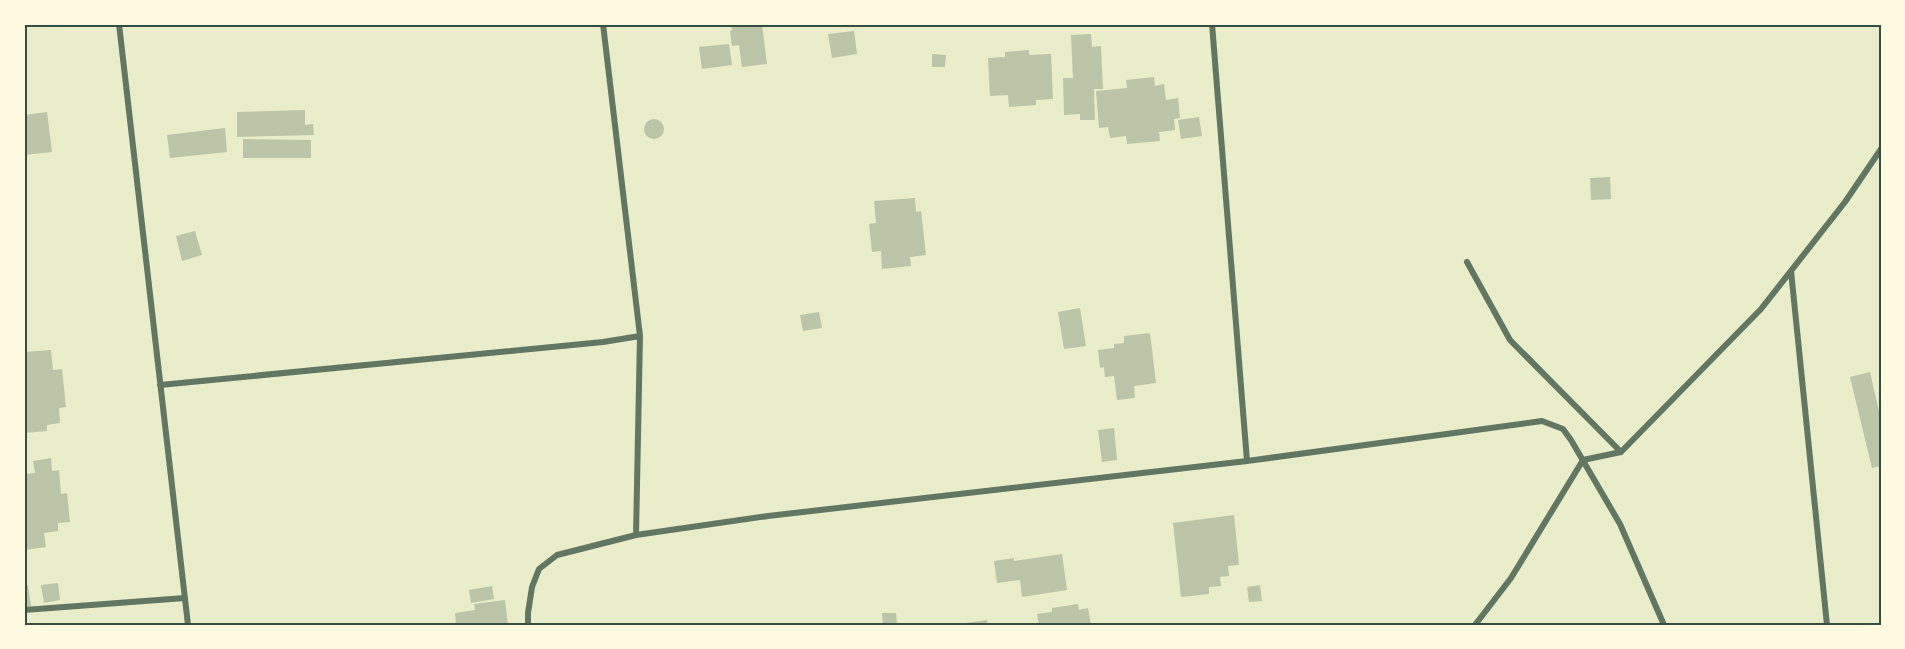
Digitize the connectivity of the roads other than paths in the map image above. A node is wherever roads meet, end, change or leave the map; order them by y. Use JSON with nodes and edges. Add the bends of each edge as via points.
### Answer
{"nodes":[{"id":1,"x":119,"y":24,"type":"edge"},
{"id":2,"x":603,"y":24,"type":"edge"},
{"id":3,"x":1212,"y":24,"type":"edge"},
{"id":4,"x":1881,"y":149,"type":"edge"},
{"id":5,"x":1467,"y":262,"type":"dead end"},
{"id":6,"x":1791,"y":270,"type":"junction"},
{"id":7,"x":640,"y":336,"type":"junction"},
{"id":8,"x":160,"y":385,"type":"junction"},
{"id":9,"x":1621,"y":452,"type":"junction"},
{"id":10,"x":1247,"y":460,"type":"junction"},
{"id":11,"x":1583,"y":460,"type":"junction"},
{"id":12,"x":636,"y":535,"type":"junction"},
{"id":13,"x":185,"y":598,"type":"junction"},
{"id":14,"x":24,"y":610,"type":"edge"},
{"id":15,"x":188,"y":625,"type":"edge"},
{"id":16,"x":528,"y":625,"type":"edge"},
{"id":17,"x":1475,"y":625,"type":"edge"},
{"id":18,"x":1664,"y":625,"type":"edge"},
{"id":19,"x":1827,"y":625,"type":"edge"}],
"edges":[{"from":1,"to":8,"type":"street"},
{"from":2,"to":7,"type":"street"},
{"from":3,"to":10,"type":"street"},
{"from":4,"to":6,"type":"street"},
{"from":5,"to":9,"type":"street","via":[[1510,340]]},
{"from":6,"to":9,"type":"street","via":[[1761,309]]},
{"from":6,"to":19,"type":"street"},
{"from":7,"to":8,"type":"street"},
{"from":7,"to":12,"type":"street"},
{"from":8,"to":13,"type":"street"},
{"from":9,"to":11,"type":"street"},
{"from":10,"to":11,"type":"street","via":[[1542,421],[1563,429]]},
{"from":10,"to":12,"type":"street"},
{"from":11,"to":17,"type":"street","via":[[1511,578]]},
{"from":11,"to":18,"type":"street","via":[[1620,524]]},
{"from":12,"to":16,"type":"street","via":[[557,555],[539,569],[532,587]]},
{"from":13,"to":14,"type":"street"},
{"from":13,"to":15,"type":"street"}]}
